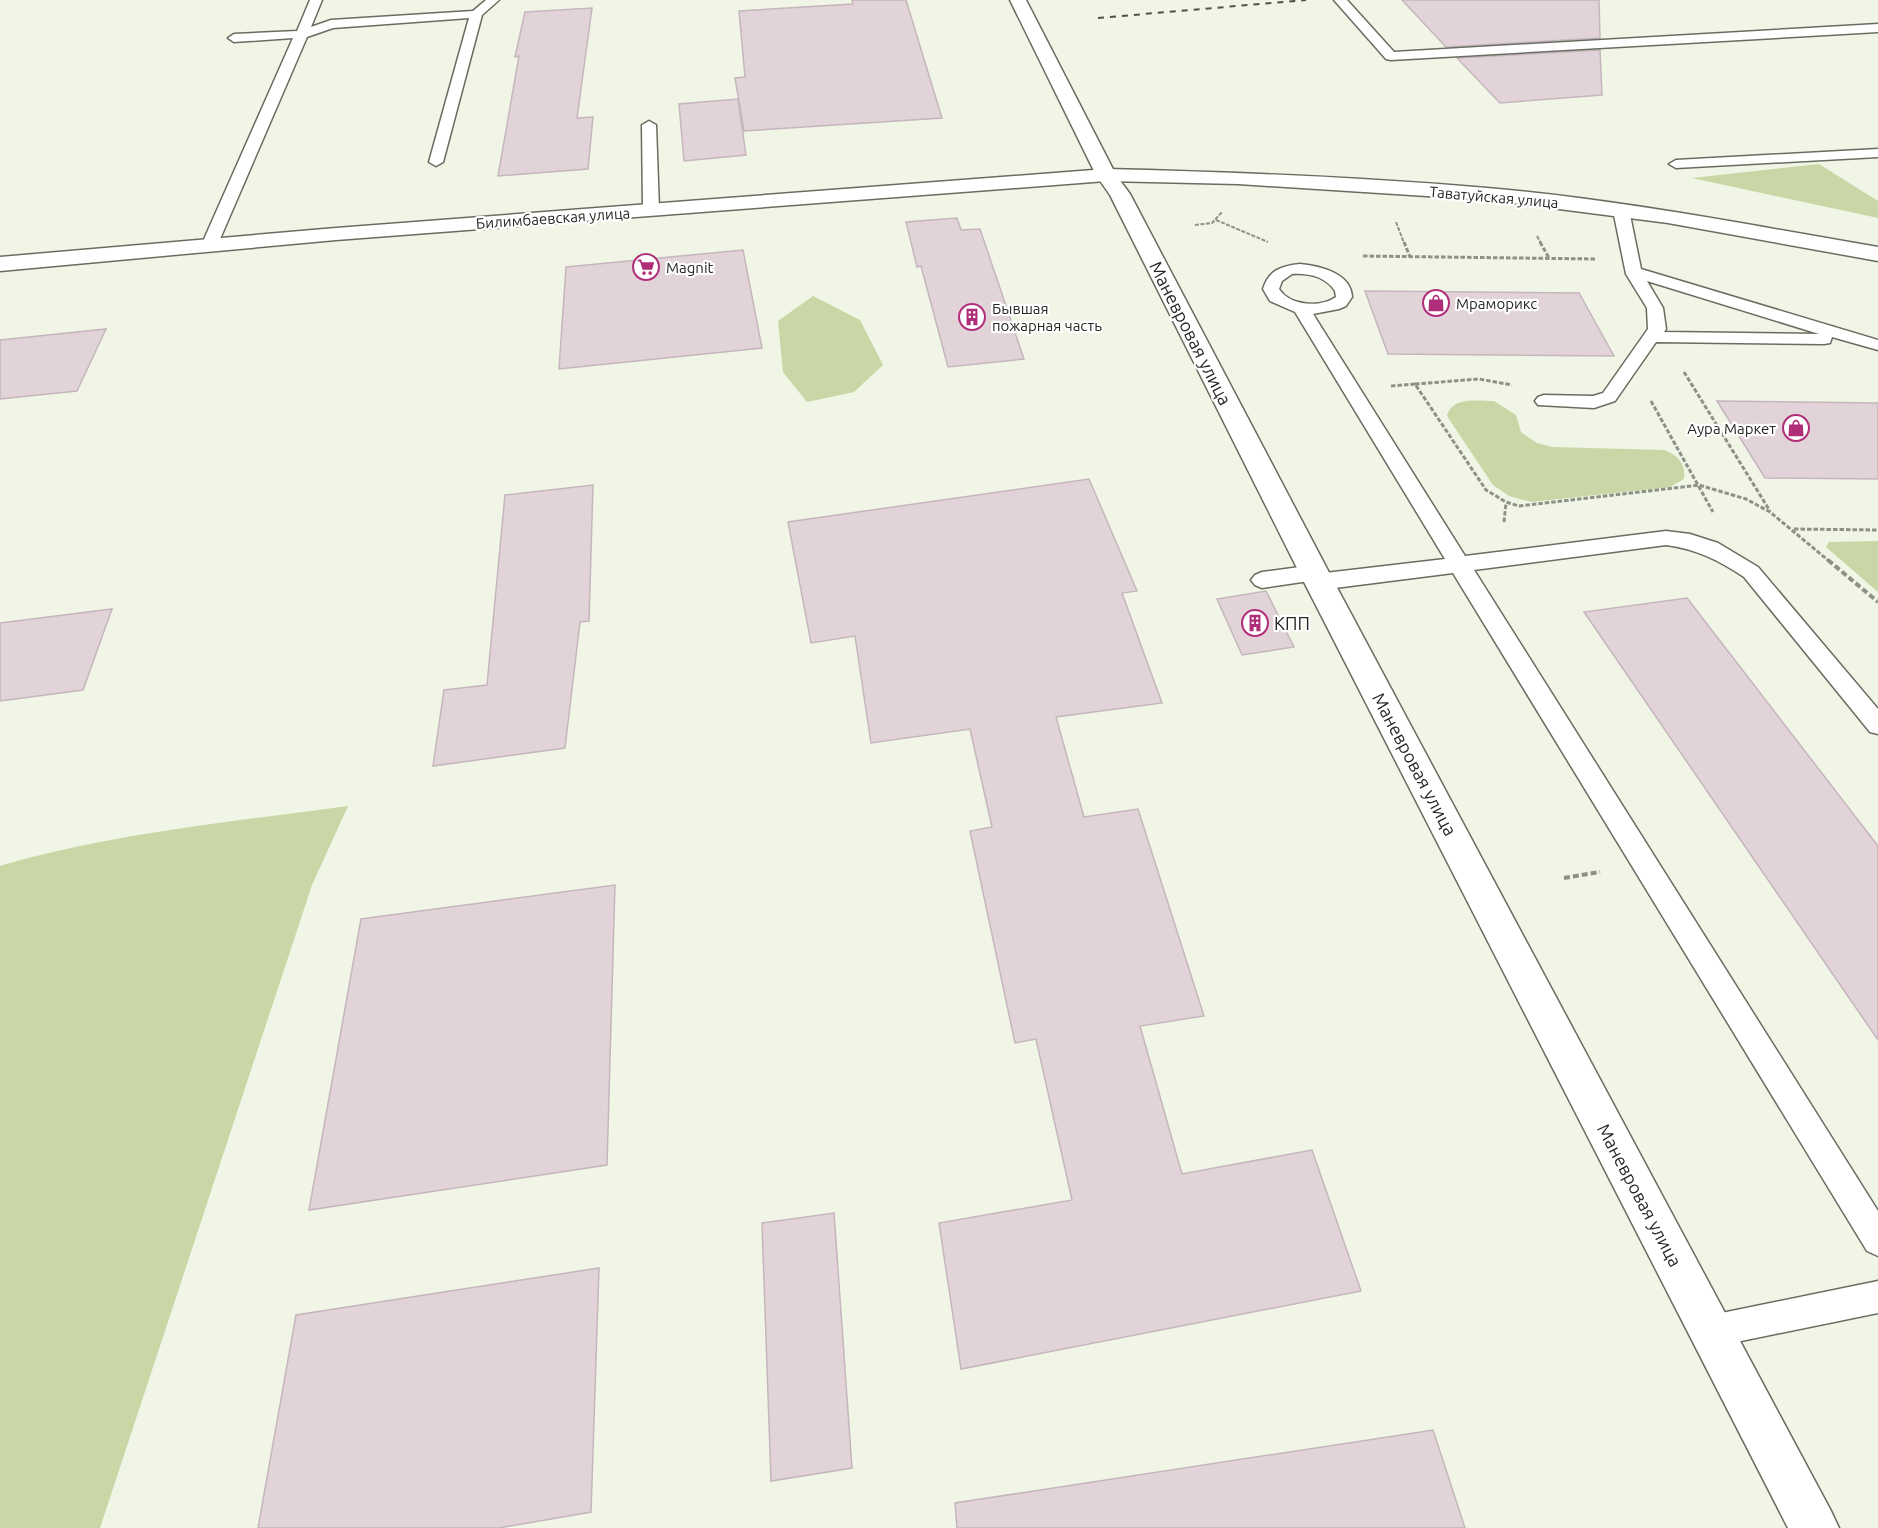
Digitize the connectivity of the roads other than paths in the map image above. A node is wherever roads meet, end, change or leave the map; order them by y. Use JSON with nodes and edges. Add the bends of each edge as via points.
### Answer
{"nodes":[{"id":1,"x":316,"y":0,"type":"edge"},
{"id":2,"x":493,"y":0,"type":"edge"},
{"id":3,"x":1018,"y":0,"type":"edge"},
{"id":4,"x":1340,"y":0,"type":"edge"},
{"id":5,"x":476,"y":14,"type":"junction"},
{"id":6,"x":1878,"y":27,"type":"edge"},
{"id":7,"x":302,"y":34,"type":"junction"},
{"id":8,"x":234,"y":38,"type":"dead end"},
{"id":9,"x":649,"y":125,"type":"dead end"},
{"id":10,"x":1878,"y":153,"type":"edge"},
{"id":11,"x":436,"y":162,"type":"dead end"},
{"id":12,"x":1676,"y":164,"type":"dead end"},
{"id":13,"x":1106,"y":175,"type":"junction"},
{"id":14,"x":651,"y":210,"type":"junction"},
{"id":15,"x":1621,"y":210,"type":"junction"},
{"id":16,"x":209,"y":246,"type":"junction"},
{"id":17,"x":1878,"y":254,"type":"edge"},
{"id":18,"x":0,"y":264,"type":"edge"},
{"id":19,"x":1632,"y":266,"type":"junction"},
{"id":20,"x":1301,"y":309,"type":"dead end"},
{"id":21,"x":1657,"y":337,"type":"junction"},
{"id":22,"x":1856,"y":339,"type":"junction"},
{"id":23,"x":1878,"y":345,"type":"edge"},
{"id":24,"x":1544,"y":401,"type":"road end"},
{"id":25,"x":1460,"y":564,"type":"junction"},
{"id":26,"x":1317,"y":578,"type":"junction"},
{"id":27,"x":1262,"y":580,"type":"dead end"},
{"id":28,"x":1878,"y":725,"type":"edge"},
{"id":29,"x":1878,"y":1240,"type":"edge"},
{"id":30,"x":1878,"y":1297,"type":"edge"},
{"id":31,"x":1712,"y":1331,"type":"junction"},
{"id":32,"x":1814,"y":1528,"type":"edge"}],
"edges":[{"from":1,"to":7,"type":"lane"},
{"from":2,"to":5,"type":"lane"},
{"from":3,"to":13,"type":"main road","name":"Маневровая улица"},
{"from":4,"to":6,"type":"lane","via":[[1391,56]]},
{"from":5,"to":7,"type":"lane","via":[[331,24]]},
{"from":5,"to":11,"type":"lane"},
{"from":7,"to":8,"type":"lane"},
{"from":7,"to":16,"type":"lane"},
{"from":9,"to":14,"type":"lane"},
{"from":10,"to":12,"type":"lane"},
{"from":13,"to":14,"type":"main road","name":"Билимбаевская улица"},
{"from":13,"to":15,"type":"main road","name":"Таватуйская улица","via":[[1238,178],[1489,195]]},
{"from":13,"to":26,"type":"main road","name":"Маневровая улица","via":[[1120,194]]},
{"from":14,"to":16,"type":"main road","name":"Билимбаевская улица"},
{"from":15,"to":17,"type":"main road","name":"Таватуйская улица"},
{"from":15,"to":19,"type":"lane"},
{"from":16,"to":18,"type":"main road","name":"Билимбаевская улица"},
{"from":19,"to":21,"type":"lane","via":[[1657,314]]},
{"from":19,"to":22,"type":"lane"},
{"from":20,"to":25,"type":"lane"},
{"from":21,"to":22,"type":"lane"},
{"from":21,"to":24,"type":"lane","via":[[1614,393],[1599,401]]},
{"from":22,"to":23,"type":"lane"},
{"from":25,"to":26,"type":"lane"},
{"from":25,"to":28,"type":"lane","via":[[1666,538],[1714,548],[1751,572]]},
{"from":25,"to":29,"type":"lane"},
{"from":26,"to":27,"type":"lane"},
{"from":26,"to":31,"type":"main road","name":"Маневровая улица"},
{"from":30,"to":31,"type":"lane"},
{"from":31,"to":32,"type":"main road","name":"Маневровая улица"}]}
